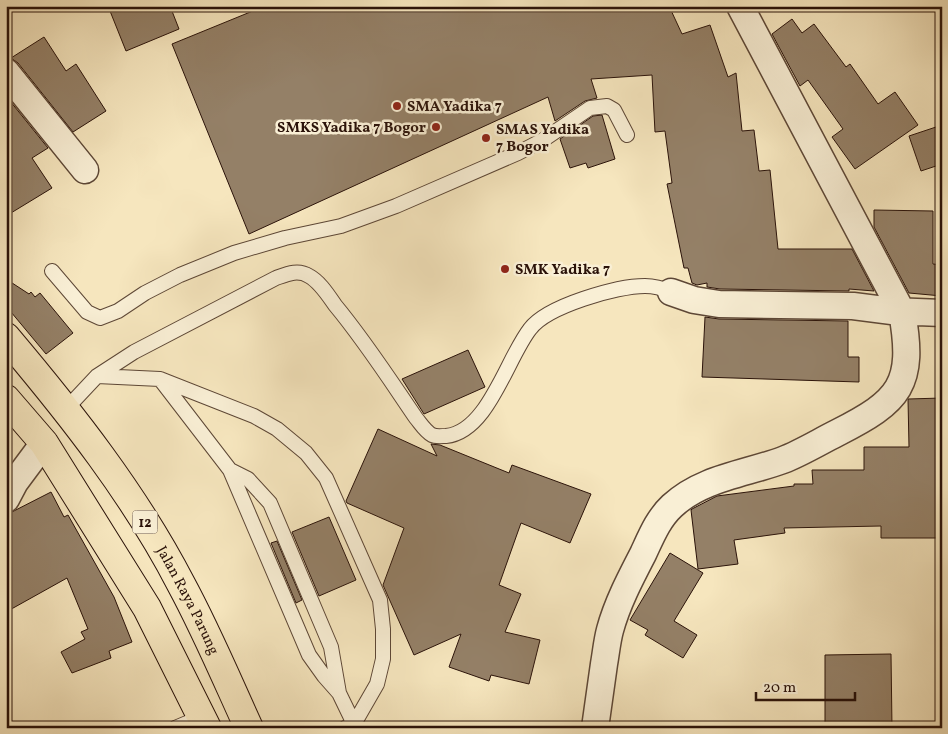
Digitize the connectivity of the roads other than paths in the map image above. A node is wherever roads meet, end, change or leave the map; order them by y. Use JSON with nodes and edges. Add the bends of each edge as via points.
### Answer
{"nodes":[{"id":1,"x":740,"y":6,"type":"edge"},
{"id":2,"x":6,"y":72,"type":"edge"},
{"id":3,"x":627,"y":135,"type":"dead end"},
{"id":4,"x":85,"y":170,"type":"dead end"},
{"id":5,"x":52,"y":271,"type":"dead end"},
{"id":6,"x":671,"y":292,"type":"joint"},
{"id":7,"x":902,"y":312,"type":"junction"},
{"id":8,"x":942,"y":313,"type":"edge"},
{"id":9,"x":6,"y":337,"type":"edge"},
{"id":10,"x":97,"y":376,"type":"junction"},
{"id":11,"x":160,"y":378,"type":"junction"},
{"id":12,"x":6,"y":399,"type":"edge"},
{"id":13,"x":66,"y":409,"type":"junction"},
{"id":14,"x":44,"y":443,"type":"junction"},
{"id":15,"x":230,"y":470,"type":"junction"},
{"id":16,"x":6,"y":498,"type":"edge"},
{"id":17,"x":339,"y":692,"type":"junction"},
{"id":18,"x":204,"y":722,"type":"edge"},
{"id":19,"x":350,"y":726,"type":"edge"},
{"id":20,"x":175,"y":728,"type":"edge"},
{"id":21,"x":249,"y":728,"type":"edge"},
{"id":22,"x":595,"y":728,"type":"edge"}],
"edges":[{"from":1,"to":7,"type":"street"},
{"from":2,"to":4,"type":"street"},
{"from":3,"to":5,"type":"lane","via":[[614,110],[607,106],[590,108],[518,154],[341,226],[284,238],[180,274],[118,311],[100,318],[87,312]]},
{"from":6,"to":7,"type":"street","via":[[719,304],[853,306]]},
{"from":6,"to":10,"type":"lane","via":[[659,287],[634,286],[593,296],[550,312],[531,327],[489,404],[461,432],[450,436],[433,436],[426,430],[352,324],[318,283],[302,273],[276,278],[134,352]]},
{"from":7,"to":8,"type":"street"},
{"from":7,"to":22,"type":"street","via":[[908,360],[896,391],[887,402],[867,417],[784,460],[693,490],[658,522],[620,600],[609,632]]},
{"from":9,"to":13,"type":"highway","name":"Jalan Raya Parung","number":"12"},
{"from":10,"to":11,"type":"lane"},
{"from":10,"to":13,"type":"lane"},
{"from":11,"to":15,"type":"lane"},
{"from":11,"to":19,"type":"lane","via":[[254,416],[277,429],[306,453],[326,478],[380,600],[383,629],[383,659],[377,684]]},
{"from":12,"to":14,"type":"highway"},
{"from":13,"to":14,"type":"highway"},
{"from":13,"to":21,"type":"highway","name":"Jalan Raya Parung","number":"12","via":[[135,506],[181,583]]},
{"from":14,"to":16,"type":"street"},
{"from":14,"to":18,"type":"highway","via":[[147,608]]},
{"from":15,"to":17,"type":"lane","via":[[310,655]]},
{"from":15,"to":17,"type":"lane","via":[[248,479],[270,503],[331,647]]},
{"from":17,"to":19,"type":"lane"},
{"from":18,"to":20,"type":"lane"}]}
